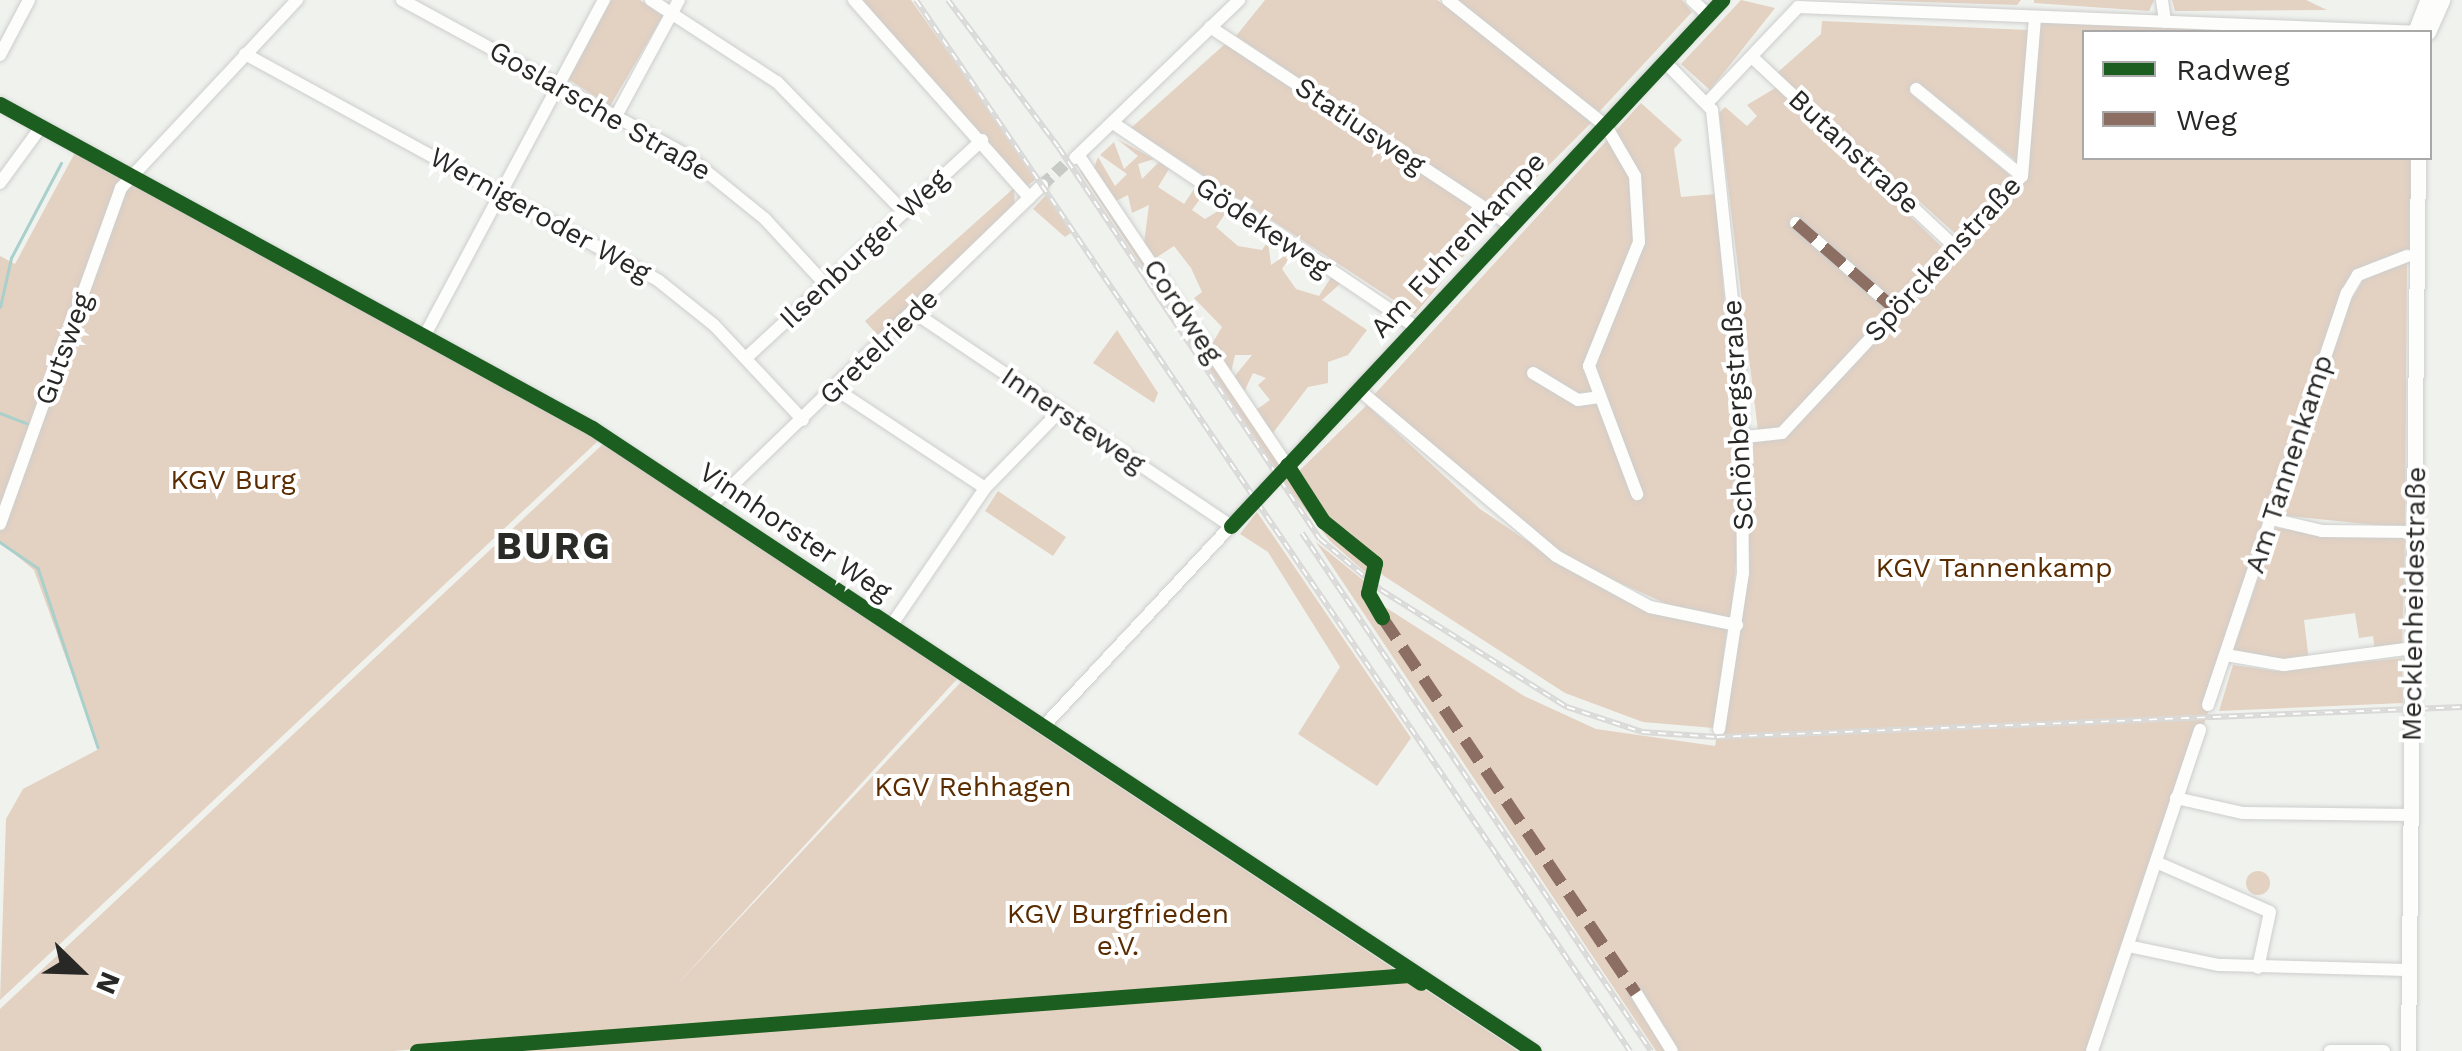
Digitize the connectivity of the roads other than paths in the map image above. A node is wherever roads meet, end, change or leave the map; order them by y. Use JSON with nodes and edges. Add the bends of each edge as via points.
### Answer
{"nodes":[{"id":1,"x":30,"y":0,"type":"edge"},
{"id":2,"x":297,"y":0,"type":"edge"},
{"id":3,"x":402,"y":0,"type":"edge"},
{"id":4,"x":604,"y":0,"type":"edge"},
{"id":5,"x":650,"y":0,"type":"edge"},
{"id":6,"x":854,"y":0,"type":"edge"},
{"id":7,"x":1239,"y":0,"type":"edge"},
{"id":8,"x":1448,"y":0,"type":"edge"},
{"id":9,"x":1692,"y":0,"type":"edge"},
{"id":10,"x":1722,"y":0,"type":"edge"},
{"id":11,"x":2028,"y":0,"type":"edge"},
{"id":12,"x":2162,"y":0,"type":"edge"},
{"id":13,"x":2427,"y":0,"type":"edge"},
{"id":14,"x":2442,"y":0,"type":"edge"},
{"id":15,"x":1794,"y":4,"type":"edge"},
{"id":16,"x":676,"y":6,"type":"edge"},
{"id":17,"x":1708,"y":14,"type":"junction"},
{"id":18,"x":2032,"y":18,"type":"junction"},
{"id":19,"x":2165,"y":22,"type":"junction"},
{"id":20,"x":1210,"y":27,"type":"junction"},
{"id":21,"x":2369,"y":30,"type":"edge"},
{"id":22,"x":2420,"y":30,"type":"edge"},
{"id":23,"x":2421,"y":30,"type":"edge"},
{"id":24,"x":0,"y":54,"type":"edge"},
{"id":25,"x":244,"y":54,"type":"junction"},
{"id":26,"x":1752,"y":57,"type":"junction"},
{"id":27,"x":1665,"y":62,"type":"junction"},
{"id":28,"x":558,"y":85,"type":"junction"},
{"id":29,"x":1916,"y":88,"type":"dead end"},
{"id":30,"x":1708,"y":102,"type":"junction"},
{"id":31,"x":0,"y":104,"type":"edge"},
{"id":32,"x":616,"y":116,"type":"junction"},
{"id":33,"x":1114,"y":123,"type":"junction"},
{"id":34,"x":1606,"y":126,"type":"junction"},
{"id":35,"x":41,"y":127,"type":"junction"},
{"id":36,"x":982,"y":140,"type":"junction"},
{"id":37,"x":2418,"y":160,"type":"edge"},
{"id":38,"x":130,"y":175,"type":"junction"},
{"id":39,"x":2022,"y":176,"type":"junction"},
{"id":40,"x":0,"y":183,"type":"edge"},
{"id":41,"x":1042,"y":185,"type":"tunnel mouth"},
{"id":42,"x":500,"y":193,"type":"junction"},
{"id":43,"x":1029,"y":197,"type":"junction"},
{"id":44,"x":904,"y":212,"type":"junction"},
{"id":45,"x":1796,"y":223,"type":"dead end"},
{"id":46,"x":1510,"y":226,"type":"junction"},
{"id":47,"x":1956,"y":246,"type":"junction"},
{"id":48,"x":2407,"y":256,"type":"dead end"},
{"id":49,"x":825,"y":284,"type":"junction"},
{"id":50,"x":1896,"y":310,"type":"junction"},
{"id":51,"x":915,"y":313,"type":"junction"},
{"id":52,"x":1415,"y":327,"type":"junction"},
{"id":53,"x":426,"y":336,"type":"junction"},
{"id":54,"x":747,"y":358,"type":"junction"},
{"id":55,"x":1533,"y":373,"type":"dead end"},
{"id":56,"x":1358,"y":388,"type":"junction"},
{"id":57,"x":840,"y":392,"type":"dead end"},
{"id":58,"x":1600,"y":398,"type":"junction"},
{"id":59,"x":1060,"y":411,"type":"junction"},
{"id":60,"x":802,"y":420,"type":"junction"},
{"id":61,"x":1744,"y":437,"type":"junction"},
{"id":62,"x":1287,"y":465,"type":"junction"},
{"id":63,"x":985,"y":488,"type":"junction"},
{"id":64,"x":1637,"y":494,"type":"dead end"},
{"id":65,"x":711,"y":506,"type":"junction"},
{"id":66,"x":2271,"y":519,"type":"junction"},
{"id":67,"x":0,"y":524,"type":"edge"},
{"id":68,"x":1231,"y":526,"type":"junction"},
{"id":69,"x":2414,"y":532,"type":"junction"},
{"id":70,"x":1737,"y":625,"type":"junction"},
{"id":71,"x":891,"y":626,"type":"junction"},
{"id":72,"x":2413,"y":648,"type":"junction"},
{"id":73,"x":2226,"y":655,"type":"junction"},
{"id":74,"x":2208,"y":705,"type":"dead end"},
{"id":75,"x":1044,"y":726,"type":"junction"},
{"id":76,"x":1719,"y":729,"type":"dead end"},
{"id":77,"x":2200,"y":730,"type":"dead end"},
{"id":78,"x":2176,"y":798,"type":"junction"},
{"id":79,"x":2412,"y":816,"type":"junction"},
{"id":80,"x":2156,"y":862,"type":"junction"},
{"id":81,"x":2128,"y":946,"type":"junction"},
{"id":82,"x":2258,"y":968,"type":"junction"},
{"id":83,"x":2410,"y":970,"type":"junction"},
{"id":84,"x":1636,"y":993,"type":"dead end"},
{"id":85,"x":1534,"y":1051,"type":"edge"},
{"id":86,"x":1672,"y":1051,"type":"edge"},
{"id":87,"x":2092,"y":1051,"type":"edge"},
{"id":88,"x":2330,"y":1051,"type":"edge"},
{"id":89,"x":2384,"y":1051,"type":"edge"},
{"id":90,"x":2408,"y":1051,"type":"edge"}],
"edges":[{"from":1,"to":24,"type":"street"},
{"from":2,"to":25,"type":"street"},
{"from":3,"to":28,"type":"street","name":"Goslarsche Straße"},
{"from":4,"to":28,"type":"street"},
{"from":5,"to":16,"type":"street"},
{"from":6,"to":36,"type":"street"},
{"from":7,"to":20,"type":"street"},
{"from":8,"to":34,"type":"street"},
{"from":9,"to":17,"type":"street"},
{"from":10,"to":17,"type":"street","name":"Am Fuhrenkampe"},
{"from":11,"to":18,"type":"street","name":"Spörckenstraße"},
{"from":12,"to":19,"type":"street"},
{"from":13,"to":22,"type":"main road"},
{"from":14,"to":23,"type":"main road"},
{"from":15,"to":18,"type":"street"},
{"from":15,"to":26,"type":"street"},
{"from":16,"to":32,"type":"street"},
{"from":16,"to":44,"type":"street","via":[[777,82]]},
{"from":17,"to":27,"type":"street","name":"Am Fuhrenkampe"},
{"from":18,"to":19,"type":"street"},
{"from":18,"to":39,"type":"street","name":"Spörckenstraße"},
{"from":19,"to":21,"type":"street"},
{"from":20,"to":33,"type":"street"},
{"from":20,"to":46,"type":"street","name":"Statiusweg"},
{"from":25,"to":38,"type":"street"},
{"from":25,"to":42,"type":"street","name":"Wernigeroder Weg"},
{"from":26,"to":30,"type":"street"},
{"from":26,"to":47,"type":"street","name":"Butanstraße"},
{"from":27,"to":30,"type":"street"},
{"from":27,"to":34,"type":"street","name":"Am Fuhrenkampe"},
{"from":28,"to":32,"type":"street","name":"Goslarsche Straße"},
{"from":28,"to":42,"type":"street"},
{"from":29,"to":39,"type":"street"},
{"from":30,"to":61,"type":"street","name":"Schönbergstraße"},
{"from":31,"to":35,"type":"street","name":"Vinnhorster Weg"},
{"from":32,"to":49,"type":"street","name":"Goslarsche Straße","via":[[725,184]]},
{"from":33,"to":52,"type":"street","name":"Gödekeweg"},
{"from":33,"to":62,"type":"street","name":"Cordweg","via":[[1075,158]]},
{"from":34,"to":46,"type":"street","name":"Am Fuhrenkampe"},
{"from":34,"to":58,"type":"street","via":[[1644,209],[1589,366]]},
{"from":35,"to":38,"type":"street","name":"Vinnhorster Weg"},
{"from":35,"to":40,"type":"street"},
{"from":36,"to":43,"type":"street"},
{"from":36,"to":44,"type":"street","name":"Ilsenburger Weg"},
{"from":37,"to":69,"type":"main road","name":"Mecklenheidestraße"},
{"from":38,"to":53,"type":"street","name":"Vinnhorster Weg"},
{"from":38,"to":67,"type":"street","name":"Gutsweg"},
{"from":39,"to":47,"type":"street","name":"Spörckenstraße"},
{"from":41,"to":43,"type":"street","name":"Gretelriede"},
{"from":42,"to":53,"type":"street"},
{"from":42,"to":54,"type":"street","name":"Wernigeroder Weg","via":[[659,282]]},
{"from":43,"to":51,"type":"street","name":"Gretelriede"},
{"from":44,"to":49,"type":"street","name":"Ilsenburger Weg"},
{"from":45,"to":50,"type":"street"},
{"from":46,"to":52,"type":"street","name":"Am Fuhrenkampe"},
{"from":47,"to":50,"type":"street","name":"Spörckenstraße"},
{"from":48,"to":66,"type":"street","name":"Am Tannenkamp","via":[[2358,275],[2347,293]]},
{"from":49,"to":54,"type":"street","name":"Ilsenburger Weg"},
{"from":50,"to":61,"type":"street","name":"Spörckenstraße","via":[[1782,433]]},
{"from":51,"to":59,"type":"street","name":"Innersteweg"},
{"from":51,"to":60,"type":"street","name":"Gretelriede"},
{"from":52,"to":56,"type":"street","name":"Am Fuhrenkampe"},
{"from":53,"to":65,"type":"street","name":"Vinnhorster Weg"},
{"from":54,"to":60,"type":"street","name":"Wernigeroder Weg"},
{"from":55,"to":58,"type":"street","via":[[1578,400]]},
{"from":56,"to":62,"type":"street","name":"Am Fuhrenkampe"},
{"from":56,"to":70,"type":"street","via":[[1456,480],[1572,566],[1650,607]]},
{"from":57,"to":63,"type":"street"},
{"from":58,"to":64,"type":"street"},
{"from":59,"to":63,"type":"street"},
{"from":59,"to":68,"type":"street","name":"Innersteweg"},
{"from":60,"to":65,"type":"street","name":"Gretelriede"},
{"from":61,"to":70,"type":"street","name":"Schönbergstraße"},
{"from":62,"to":68,"type":"street","name":"Am Fuhrenkampe"},
{"from":63,"to":71,"type":"street"},
{"from":65,"to":71,"type":"street","name":"Vinnhorster Weg"},
{"from":66,"to":69,"type":"street","via":[[2322,531]]},
{"from":66,"to":73,"type":"street","name":"Am Tannenkamp"},
{"from":68,"to":75,"type":"street","name":"Am Fuhrenkampe"},
{"from":69,"to":72,"type":"main road","name":"Mecklenheidestraße"},
{"from":70,"to":76,"type":"street","name":"Schönbergstraße"},
{"from":71,"to":75,"type":"street","name":"Vinnhorster Weg"},
{"from":72,"to":73,"type":"street","via":[[2284,665]]},
{"from":72,"to":79,"type":"main road","name":"Mecklenheidestraße"},
{"from":73,"to":74,"type":"street","name":"Am Tannenkamp"},
{"from":75,"to":85,"type":"street","name":"Vinnhorster Weg"},
{"from":77,"to":78,"type":"street"},
{"from":78,"to":79,"type":"street","via":[[2243,813]]},
{"from":78,"to":80,"type":"street"},
{"from":79,"to":83,"type":"main road","name":"Mecklenheidestraße"},
{"from":80,"to":81,"type":"street"},
{"from":80,"to":82,"type":"street","via":[[2270,912]]},
{"from":81,"to":82,"type":"street"},
{"from":81,"to":87,"type":"street"},
{"from":82,"to":83,"type":"street"},
{"from":83,"to":90,"type":"main road","name":"Mecklenheidestraße"},
{"from":84,"to":86,"type":"street"},
{"from":88,"to":89,"type":"street"}]}
